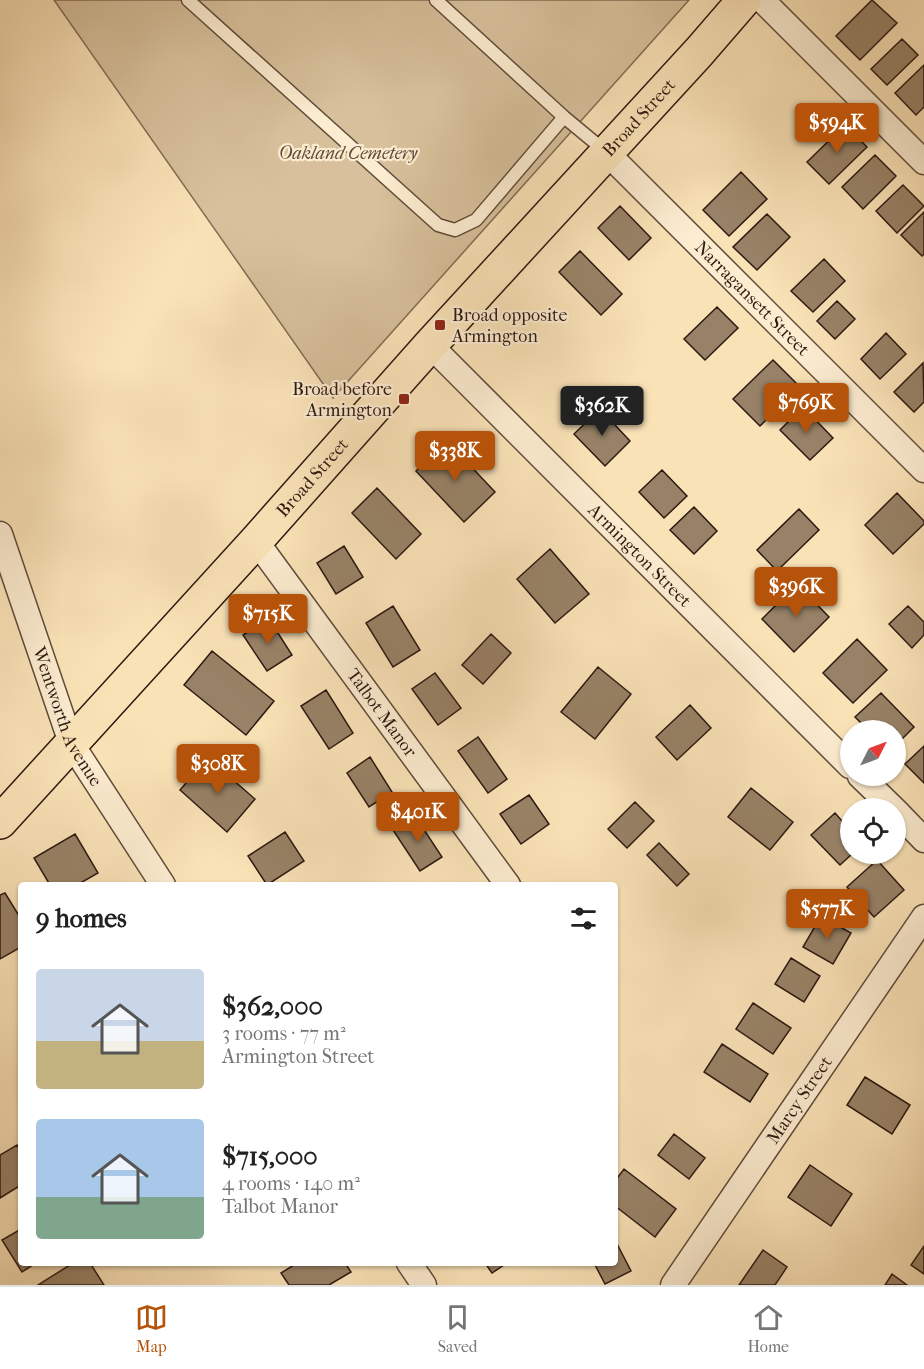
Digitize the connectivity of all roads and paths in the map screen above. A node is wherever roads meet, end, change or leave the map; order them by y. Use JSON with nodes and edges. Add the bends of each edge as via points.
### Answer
{"nodes":[{"id":1,"x":188,"y":0,"type":"edge"},
{"id":2,"x":436,"y":0,"type":"edge"},
{"id":3,"x":744,"y":0,"type":"edge"},
{"id":4,"x":762,"y":0,"type":"edge"},
{"id":5,"x":564,"y":117,"type":"junction"},
{"id":6,"x":606,"y":152,"type":"junction"},
{"id":7,"x":924,"y":162,"type":"edge"},
{"id":8,"x":430,"y":345,"type":"junction"},
{"id":9,"x":924,"y":470,"type":"edge"},
{"id":10,"x":0,"y":534,"type":"edge"},
{"id":11,"x":256,"y":541,"type":"junction"},
{"id":12,"x":71,"y":743,"type":"junction"},
{"id":13,"x":840,"y":756,"type":"edge"},
{"id":14,"x":870,"y":786,"type":"edge"},
{"id":15,"x":882,"y":798,"type":"edge"},
{"id":16,"x":0,"y":822,"type":"edge"},
{"id":17,"x":906,"y":822,"type":"edge"},
{"id":18,"x":924,"y":840,"type":"edge"},
{"id":19,"x":161,"y":882,"type":"edge"},
{"id":20,"x":506,"y":882,"type":"edge"},
{"id":21,"x":924,"y":917,"type":"edge"},
{"id":22,"x":411,"y":1266,"type":"edge"},
{"id":23,"x":424,"y":1285,"type":"edge"},
{"id":24,"x":673,"y":1285,"type":"edge"}],
"edges":[{"from":1,"to":5,"type":"lane","via":[[438,225],[455,230],[476,220]]},
{"from":2,"to":5,"type":"lane"},
{"from":3,"to":6,"type":"main road","name":"Broad Street"},
{"from":4,"to":7,"type":"street"},
{"from":5,"to":6,"type":"lane"},
{"from":6,"to":8,"type":"main road","name":"Broad Street"},
{"from":6,"to":9,"type":"street","name":"Narragansett Street"},
{"from":8,"to":11,"type":"main road","name":"Broad Street"},
{"from":8,"to":13,"type":"street","name":"Armington Street"},
{"from":10,"to":12,"type":"street","name":"Wentworth Avenue"},
{"from":11,"to":12,"type":"main road","name":"Broad Street"},
{"from":11,"to":20,"type":"street","name":"Talbot Manor"},
{"from":12,"to":16,"type":"main road","name":"Broad Street"},
{"from":12,"to":19,"type":"street","name":"Wentworth Avenue"},
{"from":14,"to":15,"type":"street"},
{"from":17,"to":18,"type":"street"},
{"from":21,"to":24,"type":"street","name":"Marcy Street"},
{"from":22,"to":23,"type":"street"}]}
